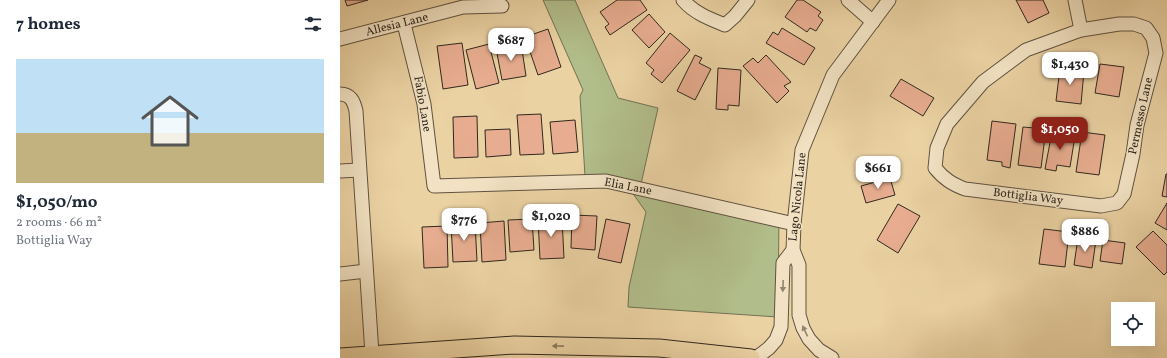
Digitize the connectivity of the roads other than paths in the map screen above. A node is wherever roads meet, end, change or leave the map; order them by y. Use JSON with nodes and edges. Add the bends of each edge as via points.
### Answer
{"nodes":[{"id":1,"x":683,"y":0,"type":"edge"},
{"id":2,"x":748,"y":0,"type":"edge"},
{"id":3,"x":848,"y":0,"type":"edge"},
{"id":4,"x":890,"y":0,"type":"edge"},
{"id":5,"x":1075,"y":0,"type":"edge"},
{"id":6,"x":502,"y":6,"type":"dead end"},
{"id":7,"x":873,"y":22,"type":"junction"},
{"id":8,"x":404,"y":24,"type":"junction"},
{"id":9,"x":1082,"y":30,"type":"junction"},
{"id":10,"x":340,"y":39,"type":"edge"},
{"id":11,"x":340,"y":94,"type":"edge"},
{"id":12,"x":359,"y":170,"type":"junction"},
{"id":13,"x":340,"y":171,"type":"edge"},
{"id":14,"x":434,"y":186,"type":"joint"},
{"id":15,"x":1124,"y":194,"type":"joint"},
{"id":16,"x":794,"y":224,"type":"junction"},
{"id":17,"x":793,"y":250,"type":"junction"},
{"id":18,"x":366,"y":271,"type":"junction"},
{"id":19,"x":340,"y":274,"type":"edge"},
{"id":20,"x":372,"y":354,"type":"junction"},
{"id":21,"x":340,"y":357,"type":"edge"},
{"id":22,"x":751,"y":358,"type":"edge"},
{"id":23,"x":756,"y":358,"type":"edge"},
{"id":24,"x":832,"y":358,"type":"edge"}],
"edges":[{"from":1,"to":2,"type":"street","via":[[705,17],[725,25]]},
{"from":3,"to":7,"type":"street"},
{"from":4,"to":7,"type":"street","name":"Lago Nicola Lane"},
{"from":5,"to":9,"type":"street"},
{"from":6,"to":8,"type":"street","name":"Allesia Lane","via":[[463,7]]},
{"from":7,"to":16,"type":"street","name":"Lago Nicola Lane","via":[[833,74],[802,150]]},
{"from":8,"to":10,"type":"street","name":"Allesia Lane"},
{"from":8,"to":14,"type":"street","name":"Fabio Lane","via":[[424,104]]},
{"from":9,"to":15,"type":"street","name":"Permesso Lane","via":[[1134,24],[1146,28],[1153,38],[1156,53],[1137,125]]},
{"from":9,"to":15,"type":"street","name":"Bottiglia Way","via":[[1026,50],[983,82],[947,124],[937,148],[935,168],[942,178],[965,189],[1101,206],[1117,203]]},
{"from":11,"to":12,"type":"street","via":[[350,97],[354,102]]},
{"from":12,"to":13,"type":"street"},
{"from":12,"to":18,"type":"street"},
{"from":14,"to":16,"type":"street","name":"Elia Lane","via":[[606,181]]},
{"from":16,"to":17,"type":"street","name":"Lago Nicola Lane"},
{"from":17,"to":23,"type":"street","name":"Lago Nicola Lane","one_way":true,"via":[[783,263],[782,327],[776,340]]},
{"from":24,"to":17,"type":"street","name":"Lago Nicola Lane","one_way":true,"via":[[808,339],[803,328],[799,315],[799,265]]},
{"from":18,"to":19,"type":"street"},
{"from":18,"to":20,"type":"street"},
{"from":20,"to":21,"type":"main road"},
{"from":22,"to":20,"type":"main road","one_way":true,"via":[[659,348],[514,345]]}]}
